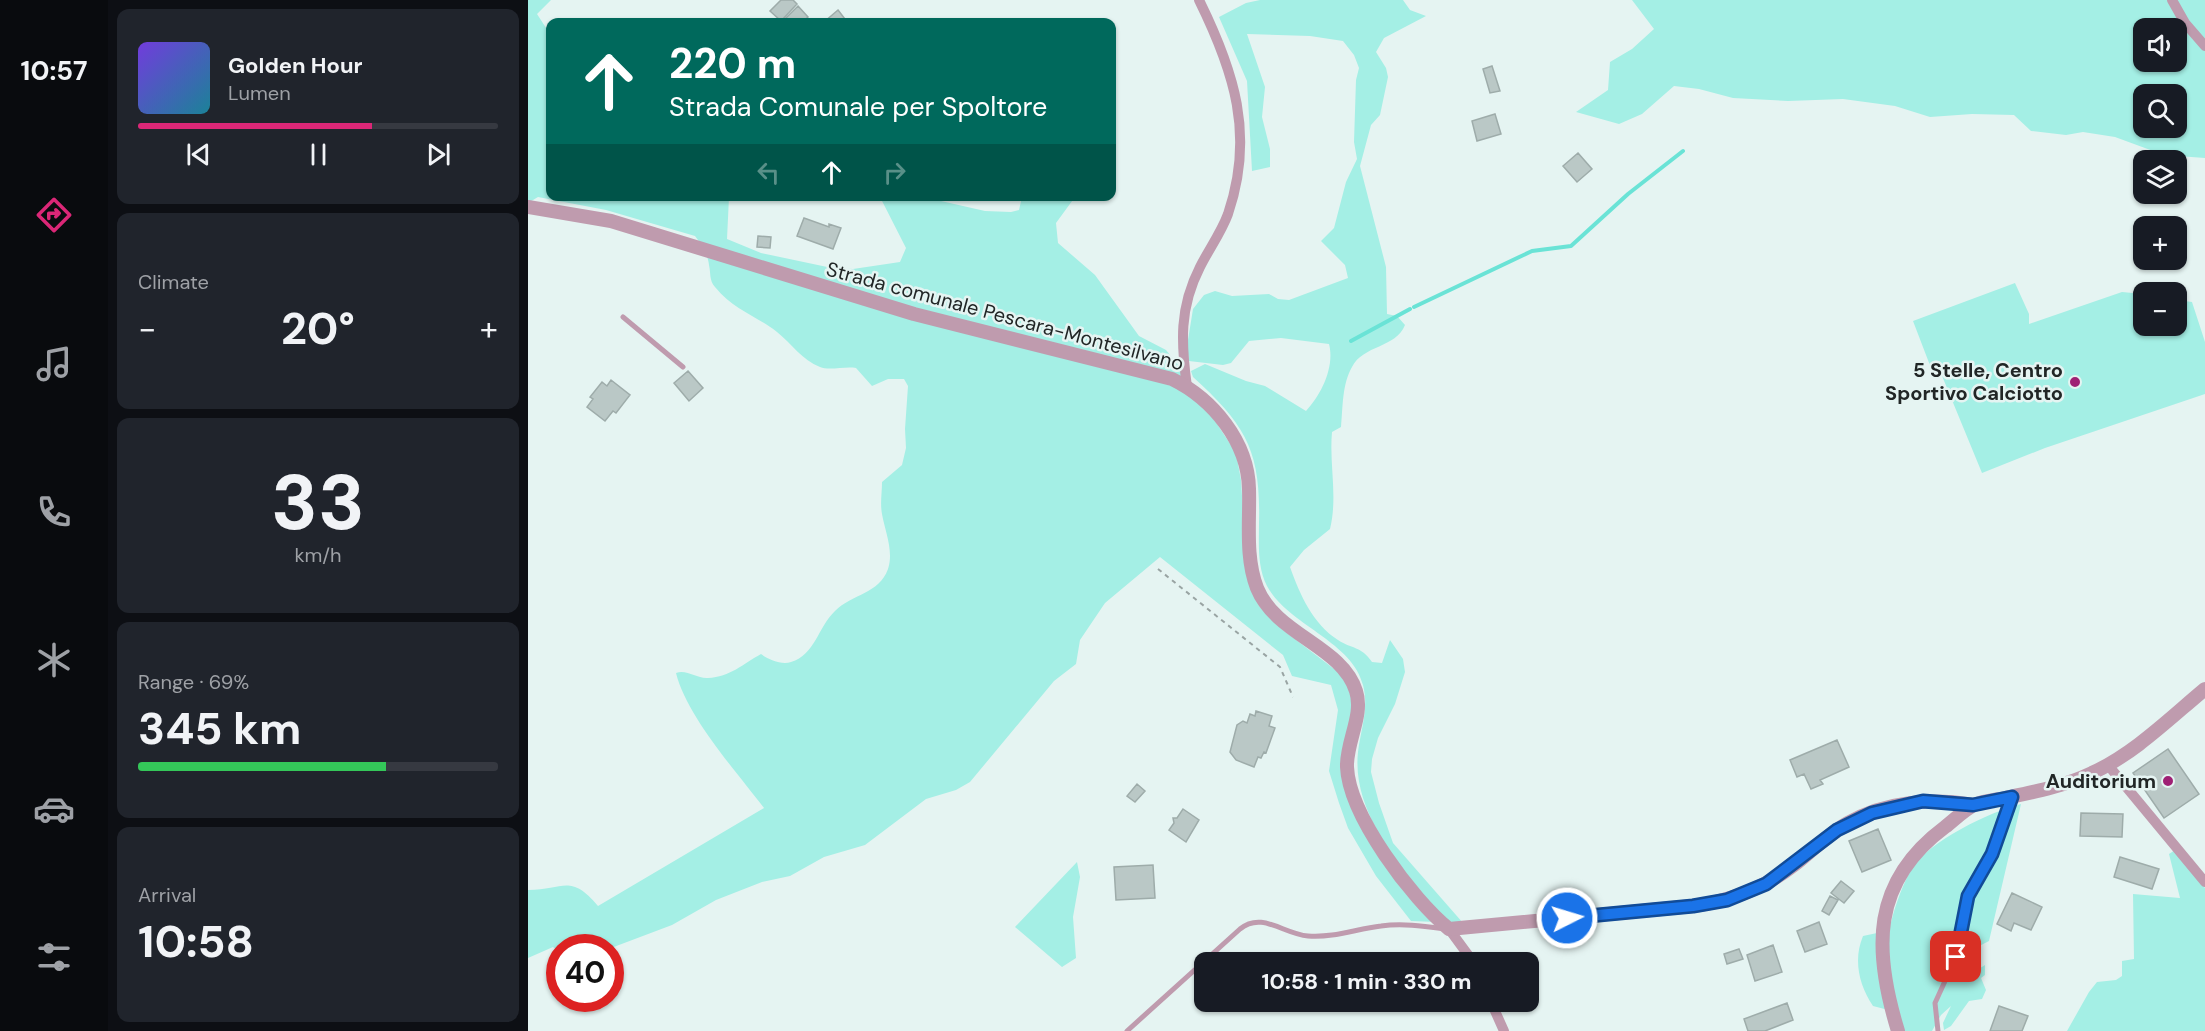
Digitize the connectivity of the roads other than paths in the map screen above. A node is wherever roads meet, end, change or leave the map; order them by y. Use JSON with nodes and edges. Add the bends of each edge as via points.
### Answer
{"nodes":[{"id":1,"x":1199,"y":0,"type":"edge"},
{"id":2,"x":2172,"y":0,"type":"edge"},
{"id":3,"x":2205,"y":46,"type":"edge"},
{"id":4,"x":528,"y":207,"type":"edge"},
{"id":5,"x":623,"y":317,"type":"dead end"},
{"id":6,"x":683,"y":367,"type":"dead end"},
{"id":7,"x":1187,"y":387,"type":"junction"},
{"id":8,"x":2205,"y":689,"type":"edge"},
{"id":9,"x":2108,"y":765,"type":"junction"},
{"id":10,"x":2012,"y":797,"type":"junction"},
{"id":11,"x":1973,"y":805,"type":"junction"},
{"id":12,"x":2205,"y":882,"type":"edge"},
{"id":13,"x":1449,"y":929,"type":"junction"},
{"id":14,"x":1466,"y":952,"type":"edge"},
{"id":15,"x":1495,"y":1012,"type":"edge"},
{"id":16,"x":1127,"y":1031,"type":"edge"},
{"id":17,"x":1504,"y":1031,"type":"edge"},
{"id":18,"x":1898,"y":1031,"type":"edge"},
{"id":19,"x":1938,"y":1031,"type":"edge"}],
"edges":[{"from":1,"to":7,"type":"street","via":[[1232,75],[1240,111],[1241,142],[1227,215],[1199,268],[1184,316],[1181,344]]},
{"from":2,"to":3,"type":"street"},
{"from":4,"to":7,"type":"street","name":"Strada comunale Pescara-Montesilvano","via":[[611,221],[914,314],[1153,374]]},
{"from":5,"to":6,"type":"lane"},
{"from":7,"to":13,"type":"street","name":"Strada comunale Pescara-Montesilvano","via":[[1225,424],[1242,455],[1249,488],[1251,562],[1261,597],[1285,624],[1349,675],[1356,690],[1357,709],[1347,767],[1360,812],[1410,890]]},
{"from":8,"to":9,"type":"street"},
{"from":9,"to":10,"type":"street","via":[[2070,782]]},
{"from":9,"to":12,"type":"street"},
{"from":10,"to":11,"type":"street"},
{"from":10,"to":19,"type":"lane","via":[[1992,854],[1968,896],[1956,957],[1935,1003]]},
{"from":11,"to":13,"type":"street","via":[[1923,801],[1860,818],[1837,830],[1766,884],[1727,900]]},
{"from":11,"to":18,"type":"street","via":[[1928,839],[1909,860],[1886,911],[1882,936],[1884,984]]},
{"from":13,"to":14,"type":"street"},
{"from":13,"to":16,"type":"lane","via":[[1391,925],[1308,936],[1282,931],[1261,920],[1252,921]]},
{"from":15,"to":17,"type":"street"}]}
